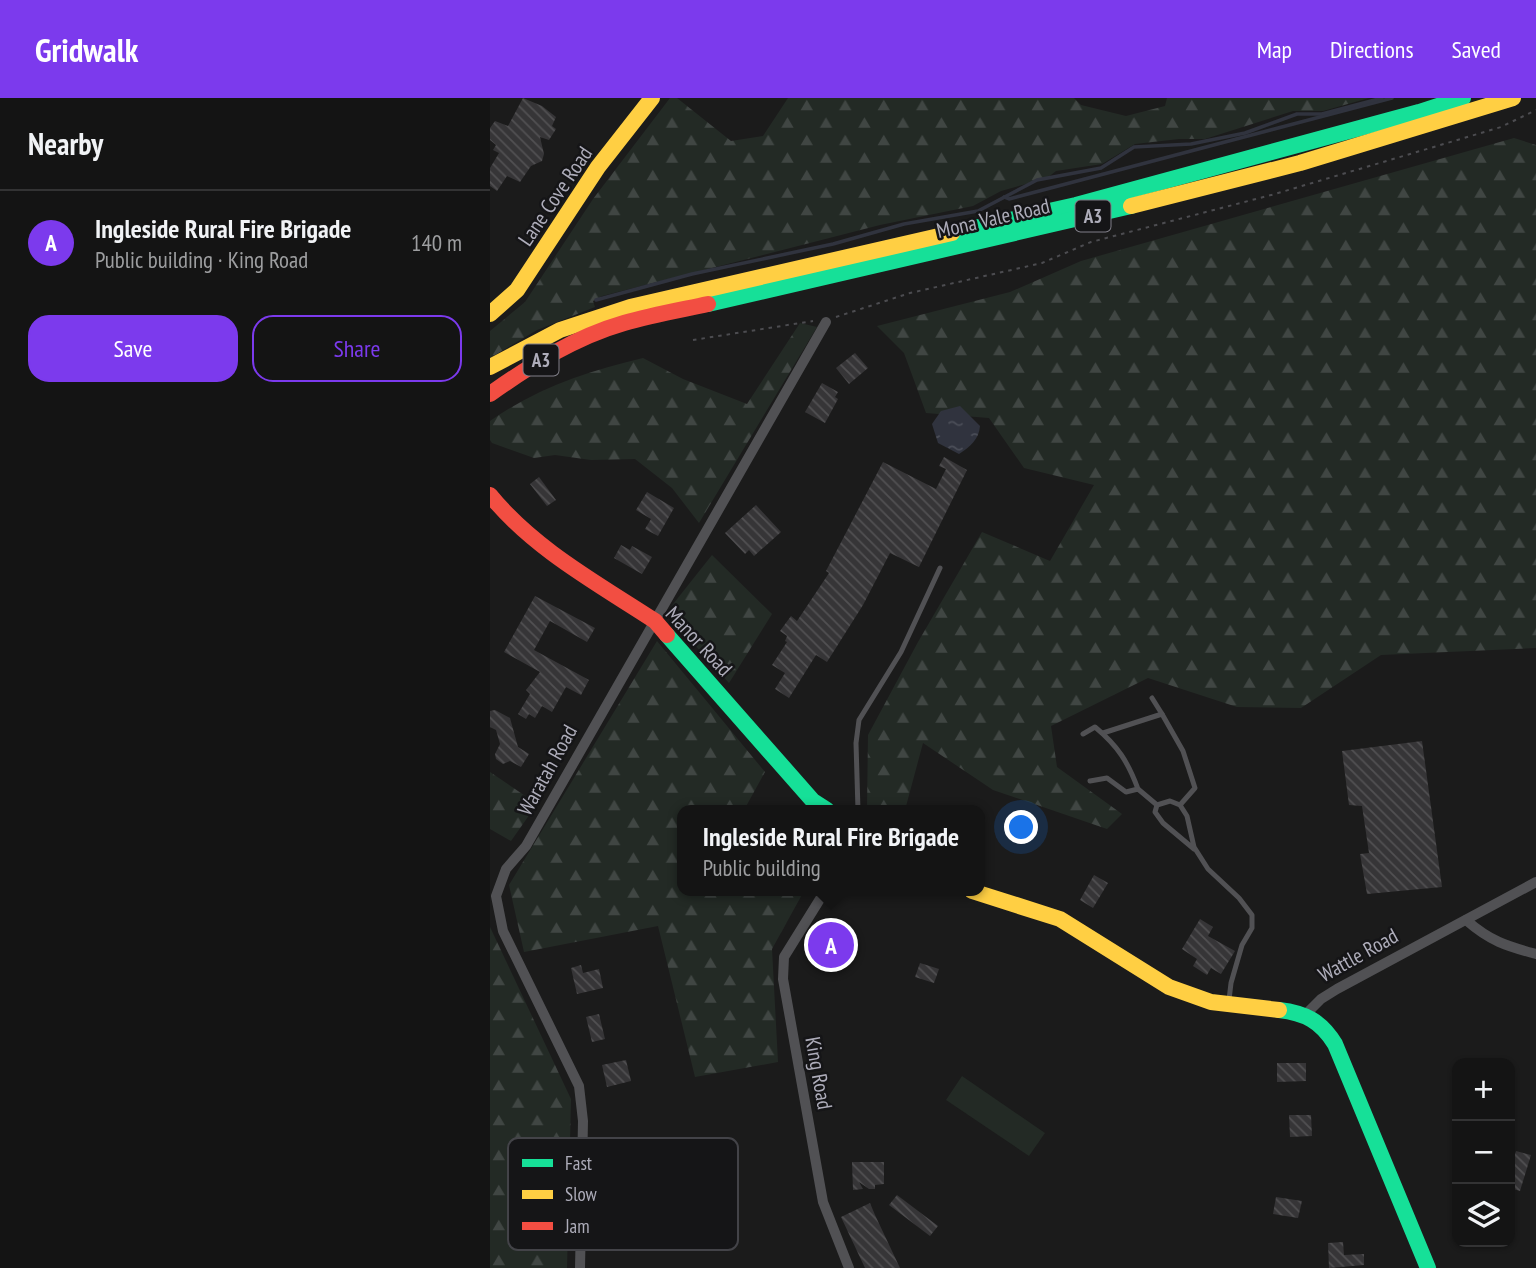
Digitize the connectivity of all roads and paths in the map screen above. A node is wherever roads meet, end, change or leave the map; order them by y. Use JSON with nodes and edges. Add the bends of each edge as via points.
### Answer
{"nodes":[{"id":1,"x":652,"y":98,"type":"edge"},
{"id":2,"x":1463,"y":98,"type":"edge"},
{"id":3,"x":1513,"y":98,"type":"edge"},
{"id":4,"x":1536,"y":110,"type":"edge"},
{"id":5,"x":490,"y":314,"type":"edge"},
{"id":6,"x":826,"y":320,"type":"joint"},
{"id":7,"x":813,"y":321,"type":"dead end"},
{"id":8,"x":693,"y":340,"type":"dead end"},
{"id":9,"x":490,"y":367,"type":"edge"},
{"id":10,"x":490,"y":394,"type":"edge"},
{"id":11,"x":490,"y":495,"type":"edge"},
{"id":12,"x":940,"y":568,"type":"dead end"},
{"id":13,"x":655,"y":621,"type":"junction"},
{"id":14,"x":1152,"y":698,"type":"dead end"},
{"id":15,"x":1163,"y":714,"type":"junction"},
{"id":16,"x":1103,"y":733,"type":"junction"},
{"id":17,"x":1083,"y":734,"type":"dead end"},
{"id":18,"x":1090,"y":781,"type":"dead end"},
{"id":19,"x":1138,"y":789,"type":"junction"},
{"id":20,"x":819,"y":805,"type":"edge"},
{"id":21,"x":858,"y":805,"type":"edge"},
{"id":22,"x":1157,"y":805,"type":"junction"},
{"id":23,"x":1180,"y":805,"type":"junction"},
{"id":24,"x":1194,"y":849,"type":"junction"},
{"id":25,"x":1536,"y":882,"type":"edge"},
{"id":26,"x":985,"y":895,"type":"edge"},
{"id":27,"x":822,"y":896,"type":"edge"},
{"id":28,"x":1466,"y":920,"type":"junction"},
{"id":29,"x":1536,"y":954,"type":"edge"},
{"id":30,"x":1229,"y":1003,"type":"junction"},
{"id":31,"x":1306,"y":1014,"type":"junction"},
{"id":32,"x":583,"y":1138,"type":"edge"},
{"id":33,"x":580,"y":1250,"type":"edge"},
{"id":34,"x":580,"y":1268,"type":"edge"},
{"id":35,"x":849,"y":1268,"type":"edge"},
{"id":36,"x":1428,"y":1268,"type":"edge"}],
"edges":[{"from":1,"to":5,"type":"main road","name":"Lane Cove Road","via":[[598,167],[517,290]]},
{"from":2,"to":9,"type":"main road","name":"Mona Vale Road","number":"A3","via":[[1076,205],[630,307],[560,330]]},
{"from":3,"to":10,"type":"main road","name":"Mona Vale Road","number":"A3","via":[[1300,163],[1078,220],[624,323],[569,344]]},
{"from":4,"to":6,"type":"path","via":[[1501,127],[1091,242],[1042,263],[910,293]]},
{"from":6,"to":13,"type":"street","name":"Waratah Road"},
{"from":7,"to":8,"type":"path"},
{"from":11,"to":13,"type":"main road","name":"Manor Road","via":[[538,544]]},
{"from":12,"to":21,"type":"lane","via":[[901,652],[859,720]]},
{"from":13,"to":20,"type":"main road","name":"Manor Road"},
{"from":13,"to":32,"type":"street","name":"Waratah Road","via":[[526,846],[506,869],[496,896],[503,932],[579,1086]]},
{"from":14,"to":15,"type":"lane"},
{"from":15,"to":16,"type":"lane"},
{"from":15,"to":23,"type":"lane","via":[[1183,751],[1195,788]]},
{"from":16,"to":17,"type":"lane","via":[[1095,727]]},
{"from":16,"to":19,"type":"lane","via":[[1130,767]]},
{"from":18,"to":19,"type":"lane","via":[[1107,778],[1125,794]]},
{"from":19,"to":22,"type":"lane"},
{"from":22,"to":23,"type":"lane","via":[[1170,801]]},
{"from":22,"to":24,"type":"lane","via":[[1155,813],[1163,823]]},
{"from":23,"to":24,"type":"lane"},
{"from":24,"to":30,"type":"lane","via":[[1252,915]]},
{"from":25,"to":28,"type":"street","name":"Wattle Road"},
{"from":26,"to":30,"type":"main road","via":[[1060,919],[1170,987],[1211,1002]]},
{"from":27,"to":35,"type":"street","name":"King Road","via":[[784,957],[783,979],[822,1202]]},
{"from":28,"to":29,"type":"street","via":[[1500,944]]},
{"from":28,"to":31,"type":"street","name":"Wattle Road","via":[[1337,989]]},
{"from":30,"to":31,"type":"main road"},
{"from":31,"to":36,"type":"main road","via":[[1334,1042]]},
{"from":33,"to":34,"type":"street","name":"Waratah Road"}]}
